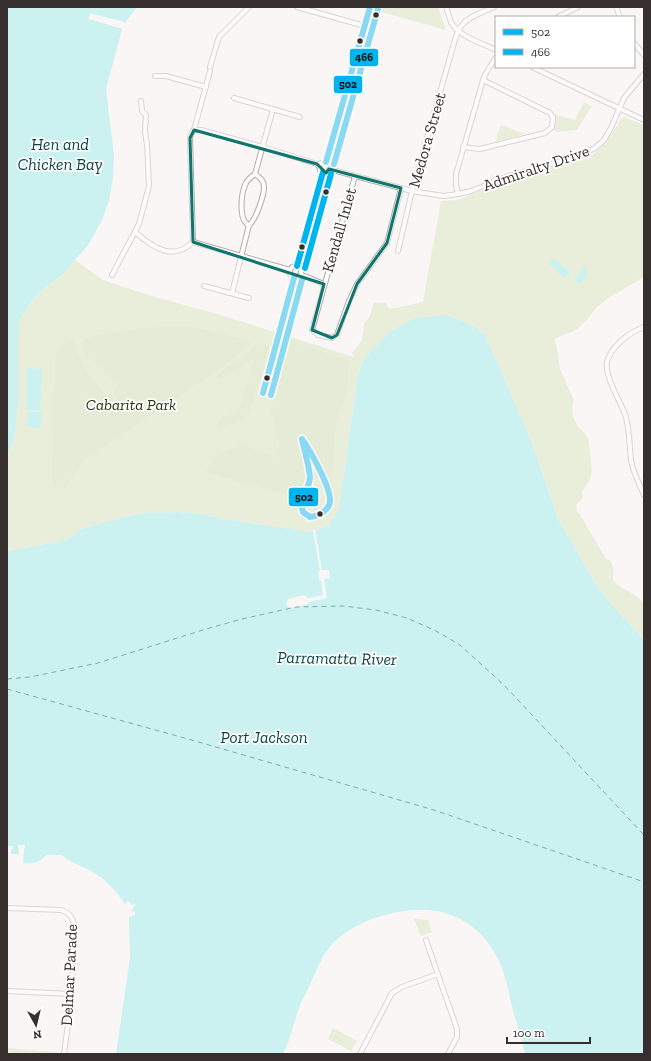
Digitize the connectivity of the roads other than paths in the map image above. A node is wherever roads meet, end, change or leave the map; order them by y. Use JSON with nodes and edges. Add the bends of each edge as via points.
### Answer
{"nodes":[{"id":1,"x":249,"y":7,"type":"edge"},
{"id":2,"x":297,"y":7,"type":"edge"},
{"id":3,"x":370,"y":7,"type":"edge"},
{"id":4,"x":446,"y":7,"type":"edge"},
{"id":5,"x":494,"y":7,"type":"edge"},
{"id":6,"x":578,"y":7,"type":"edge"},
{"id":7,"x":560,"y":16,"type":"edge"},
{"id":8,"x":365,"y":26,"type":"junction"},
{"id":9,"x":459,"y":30,"type":"junction"},
{"id":10,"x":635,"y":44,"type":"edge"},
{"id":11,"x":495,"y":50,"type":"edge"},
{"id":12,"x":644,"y":55,"type":"edge"},
{"id":13,"x":495,"y":60,"type":"edge"},
{"id":14,"x":534,"y":68,"type":"edge"},
{"id":15,"x":644,"y":74,"type":"edge"},
{"id":16,"x":155,"y":76,"type":"dead end"},
{"id":17,"x":483,"y":80,"type":"junction"},
{"id":18,"x":206,"y":87,"type":"junction"},
{"id":19,"x":234,"y":98,"type":"dead end"},
{"id":20,"x":141,"y":101,"type":"dead end"},
{"id":21,"x":273,"y":109,"type":"junction"},
{"id":22,"x":619,"y":109,"type":"junction"},
{"id":23,"x":300,"y":117,"type":"dead end"},
{"id":24,"x":644,"y":120,"type":"edge"},
{"id":25,"x":194,"y":130,"type":"junction"},
{"id":26,"x":263,"y":147,"type":"junction"},
{"id":27,"x":463,"y":147,"type":"junction"},
{"id":28,"x":326,"y":162,"type":"junction"},
{"id":29,"x":319,"y":166,"type":"junction"},
{"id":30,"x":329,"y":169,"type":"junction"},
{"id":31,"x":323,"y":172,"type":"junction"},
{"id":32,"x":255,"y":174,"type":"junction"},
{"id":33,"x":355,"y":176,"type":"junction"},
{"id":34,"x":401,"y":188,"type":"junction"},
{"id":35,"x":412,"y":191,"type":"junction"},
{"id":36,"x":458,"y":194,"type":"junction"},
{"id":37,"x":249,"y":225,"type":"junction"},
{"id":38,"x":135,"y":232,"type":"junction"},
{"id":39,"x":193,"y":242,"type":"junction"},
{"id":40,"x":398,"y":250,"type":"dead end"},
{"id":41,"x":241,"y":256,"type":"junction"},
{"id":42,"x":297,"y":266,"type":"junction"},
{"id":43,"x":290,"y":270,"type":"junction"},
{"id":44,"x":112,"y":275,"type":"dead end"},
{"id":45,"x":300,"y":275,"type":"junction"},
{"id":46,"x":294,"y":278,"type":"junction"},
{"id":47,"x":324,"y":284,"type":"junction"},
{"id":48,"x":204,"y":286,"type":"dead end"},
{"id":49,"x":232,"y":293,"type":"junction"},
{"id":50,"x":249,"y":298,"type":"dead end"},
{"id":51,"x":644,"y":326,"type":"edge"},
{"id":52,"x":278,"y":333,"type":"dead end"},
{"id":53,"x":644,"y":495,"type":"edge"},
{"id":54,"x":7,"y":908,"type":"edge"},
{"id":55,"x":426,"y":940,"type":"dead end"},
{"id":56,"x":438,"y":974,"type":"junction"},
{"id":57,"x":7,"y":991,"type":"edge"},
{"id":58,"x":72,"y":994,"type":"junction"},
{"id":59,"x":64,"y":1054,"type":"edge"},
{"id":60,"x":360,"y":1054,"type":"edge"},
{"id":61,"x":448,"y":1054,"type":"edge"}],
"edges":[{"from":1,"to":18,"type":"street","via":[[218,37]]},
{"from":2,"to":8,"type":"street"},
{"from":3,"to":8,"type":"street"},
{"from":4,"to":9,"type":"street","via":[[452,22]]},
{"from":5,"to":9,"type":"street","via":[[469,19]]},
{"from":6,"to":7,"type":"street"},
{"from":8,"to":28,"type":"street"},
{"from":9,"to":11,"type":"street"},
{"from":9,"to":35,"type":"street","name":"Medora Street"},
{"from":10,"to":12,"type":"street"},
{"from":13,"to":17,"type":"street"},
{"from":14,"to":22,"type":"street"},
{"from":15,"to":22,"type":"street","name":"Admiralty Drive","via":[[624,98]]},
{"from":16,"to":18,"type":"street","via":[[166,76]]},
{"from":17,"to":27,"type":"street"},
{"from":17,"to":27,"type":"street","via":[[550,113],[553,118],[552,126],[545,132],[485,148]]},
{"from":18,"to":25,"type":"street"},
{"from":19,"to":21,"type":"street"},
{"from":20,"to":38,"type":"street","via":[[142,111],[146,115],[149,186]]},
{"from":21,"to":23,"type":"street"},
{"from":21,"to":26,"type":"street"},
{"from":22,"to":24,"type":"street"},
{"from":22,"to":36,"type":"street","name":"Admiralty Drive","via":[[604,140],[588,152]]},
{"from":25,"to":26,"type":"street"},
{"from":25,"to":39,"type":"street","via":[[190,138]]},
{"from":26,"to":29,"type":"street"},
{"from":26,"to":32,"type":"street"},
{"from":27,"to":36,"type":"street","via":[[456,174]]},
{"from":28,"to":29,"type":"street"},
{"from":28,"to":30,"type":"street","via":[[330,166]]},
{"from":29,"to":31,"type":"street"},
{"from":30,"to":31,"type":"street"},
{"from":30,"to":33,"type":"street","name":"Admiralty Drive"},
{"from":31,"to":42,"type":"street"},
{"from":32,"to":37,"type":"street","via":[[247,182],[243,192],[242,213],[244,221]]},
{"from":32,"to":37,"type":"street","via":[[261,178],[264,186],[255,218]]},
{"from":33,"to":34,"type":"street","name":"Admiralty Drive"},
{"from":33,"to":47,"type":"street","name":"Kendall Inlet"},
{"from":34,"to":35,"type":"street","name":"Admiralty Drive"},
{"from":34,"to":47,"type":"street","name":"Kendall Inlet","via":[[387,243],[357,284],[338,335],[332,338],[318,335],[312,330]]},
{"from":35,"to":36,"type":"street","name":"Admiralty Drive","via":[[443,196]]},
{"from":35,"to":40,"type":"street","name":"Medora Street"},
{"from":37,"to":41,"type":"street"},
{"from":38,"to":39,"type":"street","via":[[149,244],[166,251],[178,251]]},
{"from":38,"to":44,"type":"street"},
{"from":39,"to":41,"type":"street"},
{"from":41,"to":43,"type":"street"},
{"from":41,"to":49,"type":"street"},
{"from":42,"to":43,"type":"street"},
{"from":42,"to":45,"type":"street","via":[[301,270]]},
{"from":43,"to":46,"type":"street"},
{"from":45,"to":46,"type":"street"},
{"from":45,"to":47,"type":"street","name":"Kendall Inlet"},
{"from":46,"to":52,"type":"street"},
{"from":48,"to":49,"type":"street"},
{"from":49,"to":50,"type":"street"},
{"from":51,"to":53,"type":"street","via":[[626,337],[611,354],[607,364],[609,376],[627,422],[632,465]]},
{"from":54,"to":58,"type":"street","name":"Delmar Parade","via":[[61,910],[71,915],[74,919]]},
{"from":55,"to":56,"type":"street"},
{"from":56,"to":60,"type":"street","via":[[392,993]]},
{"from":56,"to":61,"type":"street","via":[[457,1029]]},
{"from":57,"to":58,"type":"street"},
{"from":58,"to":59,"type":"street","name":"Delmar Parade"}]}
